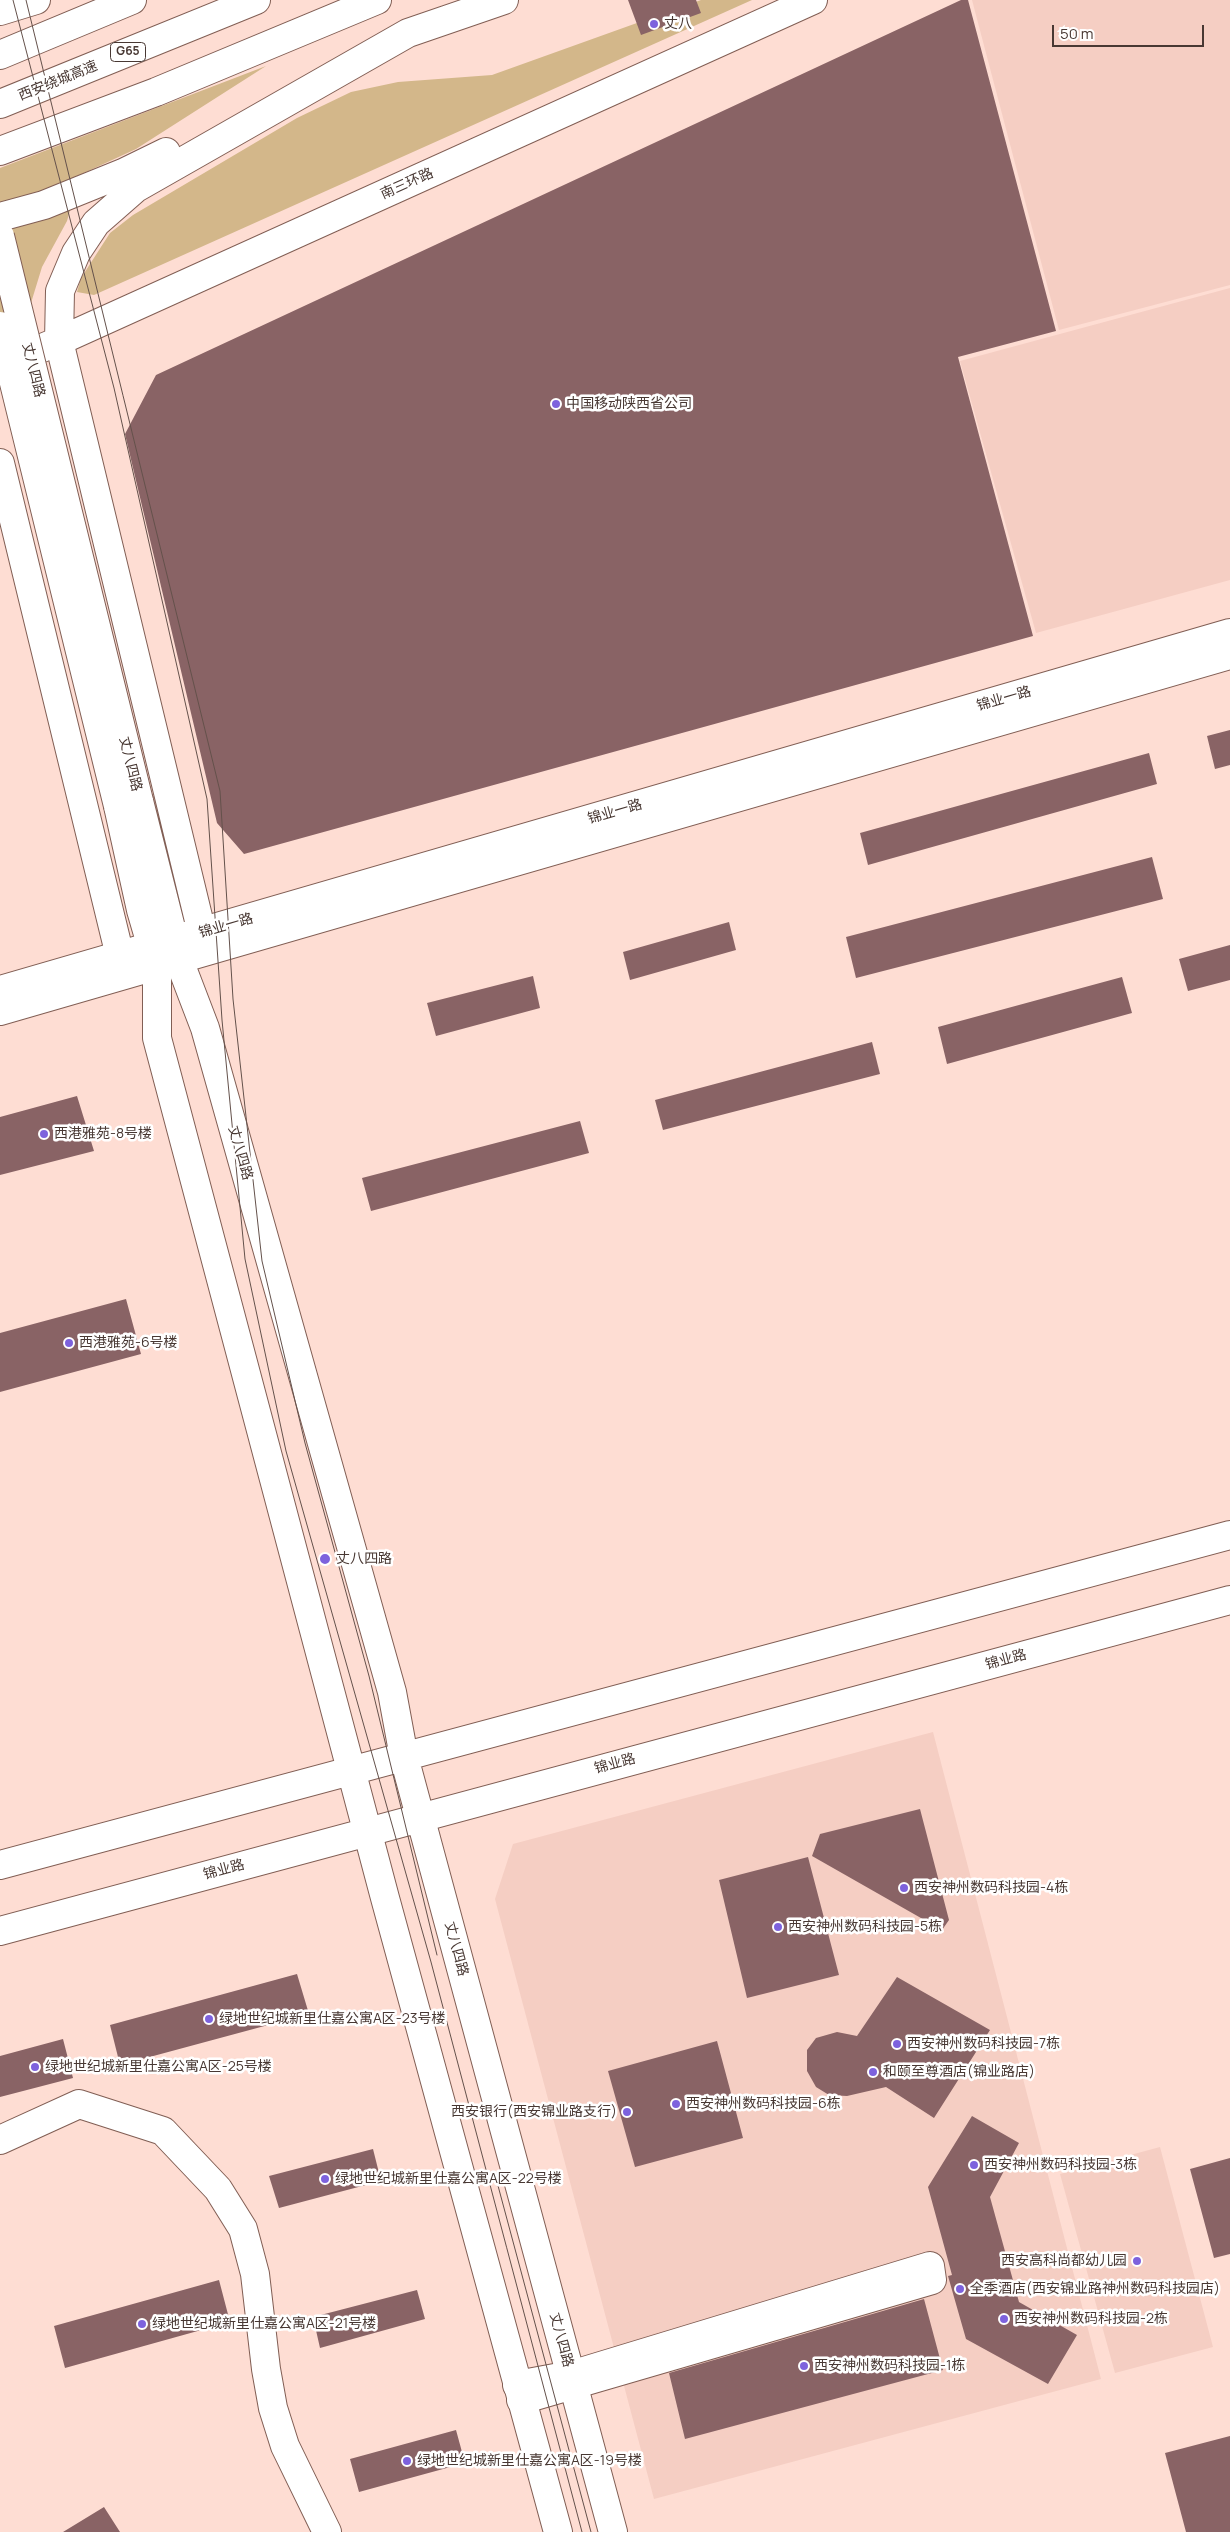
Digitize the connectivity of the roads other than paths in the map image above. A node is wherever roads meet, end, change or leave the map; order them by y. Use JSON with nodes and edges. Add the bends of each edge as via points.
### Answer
{"nodes":[{"id":1,"x":36,"y":0,"type":"edge"},
{"id":2,"x":132,"y":0,"type":"edge"},
{"id":3,"x":256,"y":0,"type":"edge"},
{"id":4,"x":377,"y":0,"type":"edge"},
{"id":5,"x":504,"y":0,"type":"edge"},
{"id":6,"x":813,"y":0,"type":"edge"},
{"id":7,"x":0,"y":12,"type":"edge"},
{"id":8,"x":408,"y":33,"type":"junction"},
{"id":9,"x":0,"y":55,"type":"edge"},
{"id":10,"x":0,"y":104,"type":"edge"},
{"id":11,"x":0,"y":151,"type":"edge"},
{"id":12,"x":0,"y":217,"type":"edge"},
{"id":13,"x":0,"y":236,"type":"edge"},
{"id":14,"x":0,"y":326,"type":"edge"},
{"id":15,"x":59,"y":341,"type":"junction"},
{"id":16,"x":0,"y":365,"type":"edge"},
{"id":17,"x":0,"y":463,"type":"edge"},
{"id":18,"x":1230,"y":633,"type":"edge"},
{"id":19,"x":1230,"y":655,"type":"edge"},
{"id":20,"x":129,"y":803,"type":"junction"},
{"id":21,"x":202,"y":933,"type":"junction"},
{"id":22,"x":165,"y":953,"type":"junction"},
{"id":23,"x":120,"y":956,"type":"junction"},
{"id":24,"x":0,"y":990,"type":"edge"},
{"id":25,"x":0,"y":1011,"type":"edge"},
{"id":26,"x":1230,"y":1535,"type":"edge"},
{"id":27,"x":1230,"y":1600,"type":"edge"},
{"id":28,"x":404,"y":1757,"type":"junction"},
{"id":29,"x":353,"y":1770,"type":"junction"},
{"id":30,"x":421,"y":1817,"type":"junction"},
{"id":31,"x":369,"y":1832,"type":"junction"},
{"id":32,"x":0,"y":1866,"type":"edge"},
{"id":33,"x":0,"y":1931,"type":"edge"},
{"id":34,"x":0,"y":2140,"type":"edge"},
{"id":35,"x":572,"y":2381,"type":"junction"},
{"id":36,"x":519,"y":2392,"type":"junction"},
{"id":37,"x":327,"y":2532,"type":"edge"},
{"id":38,"x":558,"y":2532,"type":"edge"},
{"id":39,"x":613,"y":2532,"type":"edge"}],
"edges":[{"from":1,"to":7,"type":"main road"},
{"from":2,"to":9,"type":"main road"},
{"from":3,"to":10,"type":"main road","name":"西安绕城高速","number":"G65"},
{"from":4,"to":11,"type":"main road","via":[[156,92]]},
{"from":5,"to":8,"type":"main road"},
{"from":6,"to":15,"type":"main road","name":"南三环路"},
{"from":8,"to":12,"type":"main road","via":[[123,173],[44,205]]},
{"from":8,"to":15,"type":"main road","via":[[129,194],[96,223],[76,253],[60,291]]},
{"from":13,"to":20,"type":"main road","name":"丈八四路","bridge":true},
{"from":14,"to":20,"type":"main road","name":"丈八四路","bridge":true},
{"from":15,"to":16,"type":"main road","name":"南三环路"},
{"from":15,"to":21,"type":"main road"},
{"from":17,"to":23,"type":"main road"},
{"from":18,"to":21,"type":"main road","name":"锦业一路"},
{"from":19,"to":22,"type":"main road","name":"锦业一路"},
{"from":20,"to":22,"type":"main road","name":"丈八四路"},
{"from":21,"to":22,"type":"main road","name":"锦业一路"},
{"from":22,"to":23,"type":"main road","name":"锦业一路"},
{"from":22,"to":25,"type":"main road","name":"锦业一路"},
{"from":22,"to":28,"type":"main road","name":"丈八四路","via":[[205,1028],[392,1692]]},
{"from":22,"to":29,"type":"main road","name":"丈八四路","via":[[157,1038]]},
{"from":23,"to":24,"type":"main road","name":"锦业一路"},
{"from":26,"to":28,"type":"main road"},
{"from":27,"to":30,"type":"main road","name":"锦业路"},
{"from":28,"to":29,"type":"main road"},
{"from":28,"to":30,"type":"main road","name":"丈八四路"},
{"from":29,"to":31,"type":"main road","name":"丈八四路"},
{"from":29,"to":32,"type":"main road"},
{"from":30,"to":31,"type":"main road","name":"锦业路"},
{"from":30,"to":35,"type":"main road","name":"丈八四路"},
{"from":31,"to":33,"type":"main road","name":"锦业路"},
{"from":31,"to":36,"type":"main road","name":"丈八四路"},
{"from":34,"to":37,"type":"main road","via":[[79,2104],[162,2131],[218,2189],[243,2229],[255,2274],[266,2369],[284,2446]]},
{"from":35,"to":35,"type":"main road","via":[[932,2280],[930,2266]]},
{"from":35,"to":36,"type":"main road"},
{"from":35,"to":39,"type":"main road","name":"丈八四路"},
{"from":36,"to":38,"type":"main road","name":"丈八四路"}]}
